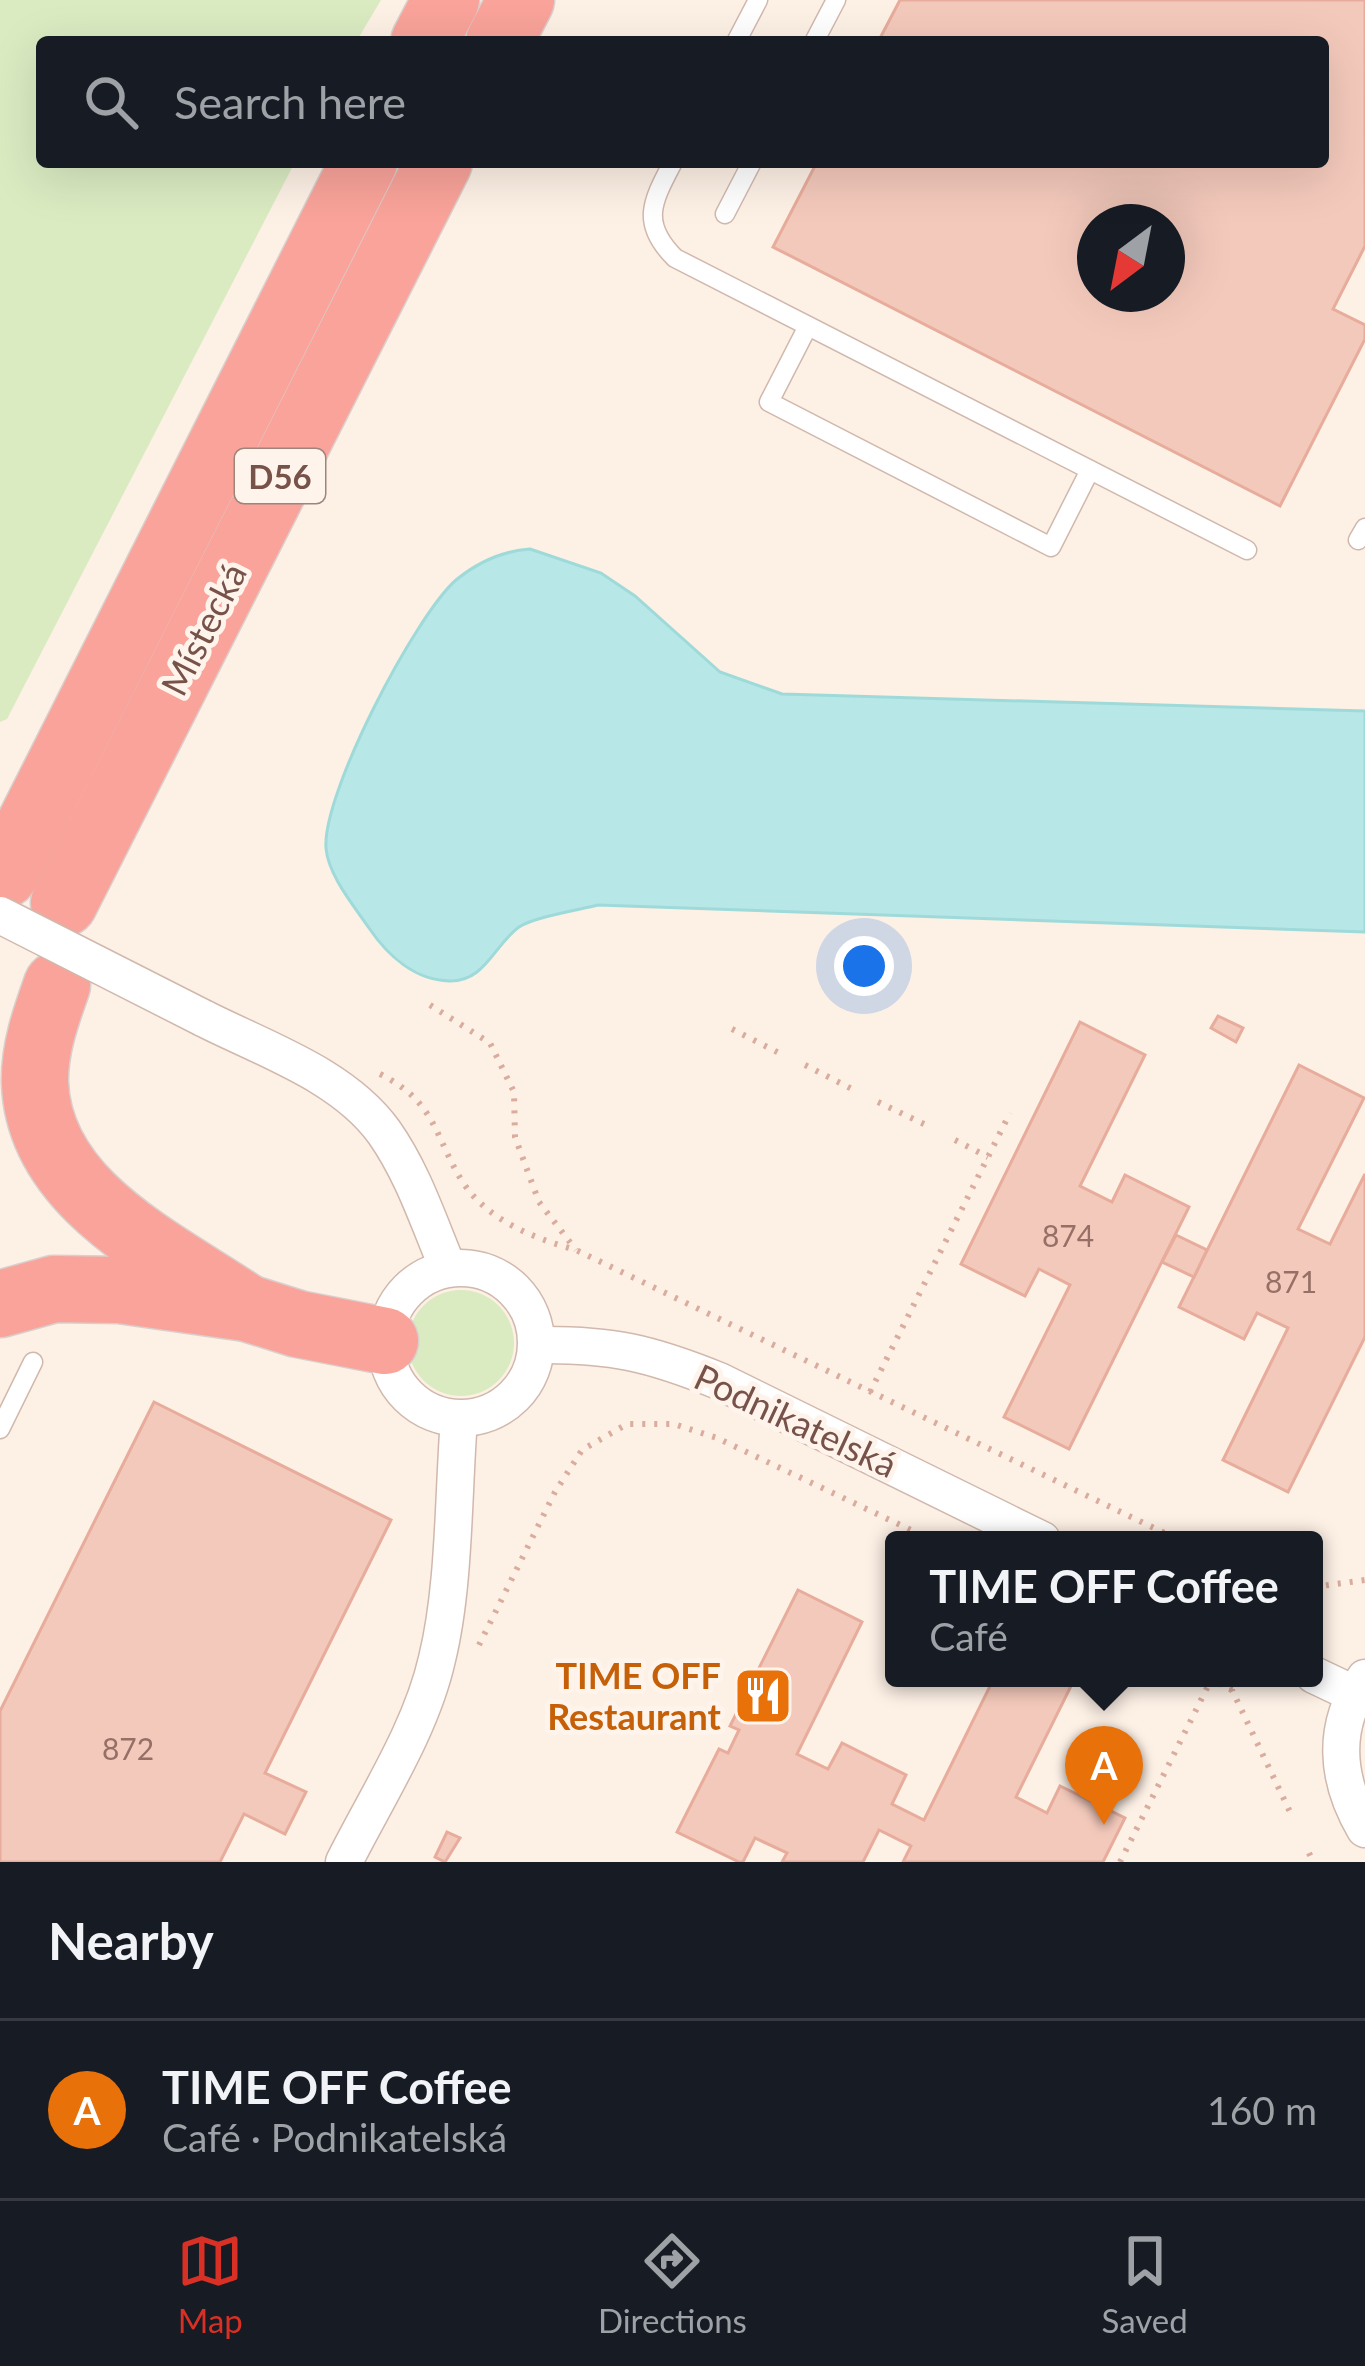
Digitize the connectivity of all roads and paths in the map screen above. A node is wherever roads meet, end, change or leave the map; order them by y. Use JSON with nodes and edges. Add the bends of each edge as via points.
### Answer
{"nodes":[{"id":1,"x":446,"y":0,"type":"edge"},
{"id":2,"x":520,"y":0,"type":"edge"},
{"id":3,"x":758,"y":0,"type":"edge"},
{"id":4,"x":836,"y":0,"type":"edge"},
{"id":5,"x":427,"y":36,"type":"edge"},
{"id":6,"x":503,"y":36,"type":"edge"},
{"id":7,"x":739,"y":36,"type":"edge"},
{"id":8,"x":817,"y":36,"type":"edge"},
{"id":9,"x":361,"y":168,"type":"edge"},
{"id":10,"x":436,"y":168,"type":"edge"},
{"id":11,"x":670,"y":168,"type":"edge"},
{"id":12,"x":749,"y":168,"type":"edge"},
{"id":13,"x":725,"y":214,"type":"dead end"},
{"id":14,"x":808,"y":326,"type":"junction"},
{"id":15,"x":1090,"y":470,"type":"junction"},
{"id":16,"x":1247,"y":550,"type":"dead end"},
{"id":17,"x":2,"y":880,"type":"edge"},
{"id":18,"x":74,"y":908,"type":"dead end"},
{"id":19,"x":430,"y":1005,"type":"dead end"},
{"id":20,"x":732,"y":1029,"type":"dead end"},
{"id":21,"x":0,"y":1032,"type":"edge"},
{"id":22,"x":779,"y":1053,"type":"dead end"},
{"id":23,"x":805,"y":1065,"type":"dead end"},
{"id":24,"x":852,"y":1089,"type":"dead end"},
{"id":25,"x":878,"y":1102,"type":"dead end"},
{"id":26,"x":1010,"y":1113,"type":"dead end"},
{"id":27,"x":926,"y":1126,"type":"dead end"},
{"id":28,"x":955,"y":1140,"type":"dead end"},
{"id":29,"x":988,"y":1156,"type":"junction"},
{"id":30,"x":448,"y":1268,"type":"junction"},
{"id":31,"x":0,"y":1304,"type":"edge"},
{"id":32,"x":247,"y":1308,"type":"junction"},
{"id":33,"x":385,"y":1341,"type":"junction"},
{"id":34,"x":537,"y":1345,"type":"junction"},
{"id":35,"x":33,"y":1362,"type":"dead end"},
{"id":36,"x":871,"y":1392,"type":"junction"},
{"id":37,"x":459,"y":1419,"type":"junction"},
{"id":38,"x":0,"y":1429,"type":"edge"},
{"id":39,"x":913,"y":1531,"type":"edge"},
{"id":40,"x":1024,"y":1531,"type":"edge"},
{"id":41,"x":1160,"y":1531,"type":"edge"},
{"id":42,"x":1365,"y":1580,"type":"edge"},
{"id":43,"x":1323,"y":1586,"type":"edge"},
{"id":44,"x":474,"y":1656,"type":"dead end"},
{"id":45,"x":1323,"y":1677,"type":"edge"},
{"id":46,"x":1359,"y":1686,"type":"edge"},
{"id":47,"x":1205,"y":1687,"type":"edge"},
{"id":48,"x":1226,"y":1687,"type":"edge"},
{"id":49,"x":1234,"y":1687,"type":"edge"},
{"id":50,"x":1232,"y":1690,"type":"junction"},
{"id":51,"x":1291,"y":1814,"type":"dead end"},
{"id":52,"x":1365,"y":1829,"type":"edge"},
{"id":53,"x":344,"y":1862,"type":"edge"},
{"id":54,"x":1120,"y":1862,"type":"edge"}],
"edges":[{"from":1,"to":5,"type":"highway"},
{"from":2,"to":6,"type":"highway"},
{"from":3,"to":7,"type":"lane"},
{"from":4,"to":8,"type":"lane"},
{"from":9,"to":17,"type":"highway","name":"Místecká","number":"D56"},
{"from":10,"to":18,"type":"highway","name":"Místecká","number":"D56","via":[[140,755]]},
{"from":11,"to":14,"type":"lane","via":[[651,214],[656,238],[675,258]]},
{"from":12,"to":13,"type":"lane"},
{"from":14,"to":15,"type":"lane"},
{"from":14,"to":15,"type":"lane","via":[[769,402],[1051,548]]},
{"from":15,"to":16,"type":"lane"},
{"from":17,"to":30,"type":"street","bridge":true,"via":[[203,1018],[356,1102],[402,1161]]},
{"from":19,"to":36,"type":"path","via":[[490,1043],[514,1092],[515,1137],[539,1202],[576,1250]]},
{"from":20,"to":22,"type":"path"},
{"from":21,"to":32,"type":"highway","via":[[44,978],[35,1084],[45,1134],[71,1180],[112,1218]]},
{"from":23,"to":24,"type":"path"},
{"from":25,"to":27,"type":"path"},
{"from":26,"to":29,"type":"path"},
{"from":28,"to":29,"type":"path"},
{"from":29,"to":36,"type":"path"},
{"from":30,"to":33,"type":"street","via":[[397,1301]]},
{"from":30,"to":34,"type":"street","via":[[492,1274],[510,1286],[525,1302]]},
{"from":31,"to":32,"type":"highway","via":[[54,1289],[120,1290]]},
{"from":32,"to":33,"type":"highway"},
{"from":33,"to":37,"type":"street","via":[[398,1385],[415,1403]]},
{"from":34,"to":37,"type":"street","via":[[521,1389],[504,1405]]},
{"from":34,"to":40,"type":"street","name":"Podnikatelská","via":[[594,1344],[666,1360]]},
{"from":35,"to":38,"type":"lane"},
{"from":36,"to":41,"type":"path"},
{"from":37,"to":53,"type":"street","via":[[437,1663]]},
{"from":39,"to":44,"type":"path","via":[[717,1438],[674,1424],[627,1424],[582,1450]]},
{"from":42,"to":43,"type":"path"},
{"from":45,"to":46,"type":"street"},
{"from":46,"to":52,"type":"street","via":[[1344,1721],[1341,1763]]},
{"from":47,"to":54,"type":"path"},
{"from":48,"to":50,"type":"path"},
{"from":49,"to":50,"type":"path"},
{"from":50,"to":51,"type":"path"}]}
